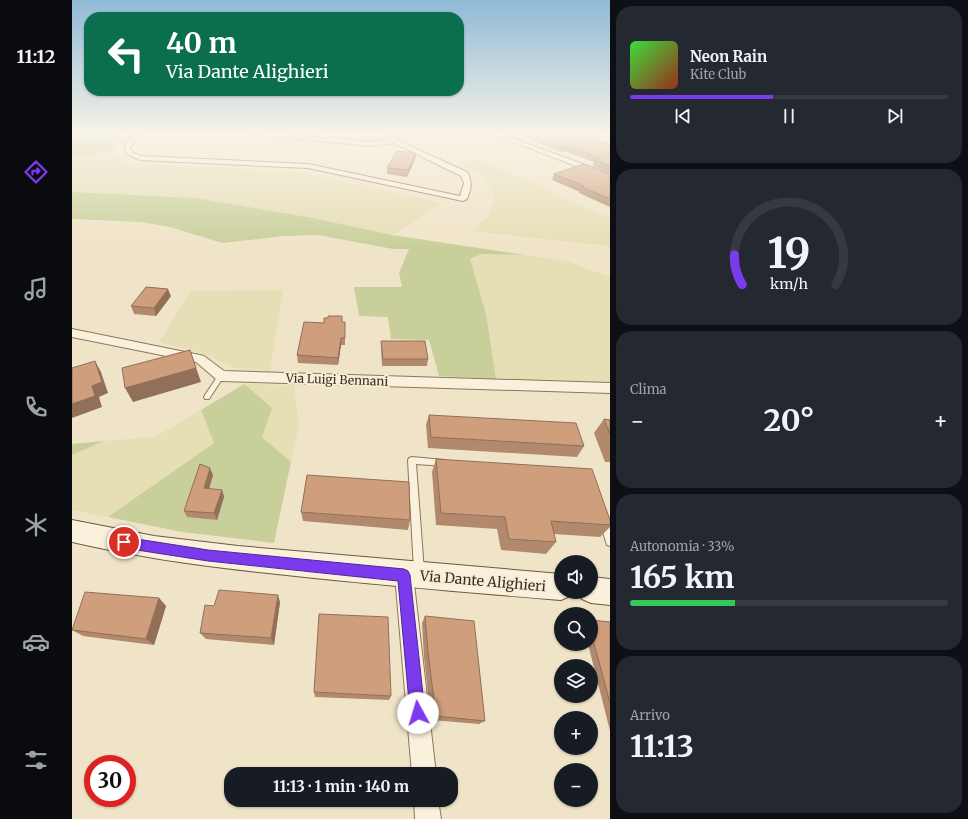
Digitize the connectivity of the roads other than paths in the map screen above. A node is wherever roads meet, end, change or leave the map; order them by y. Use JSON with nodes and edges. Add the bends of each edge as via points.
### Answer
{"nodes":[{"id":1,"x":333,"y":171,"type":"edge"},
{"id":2,"x":458,"y":171,"type":"edge"},
{"id":3,"x":595,"y":171,"type":"edge"},
{"id":4,"x":610,"y":177,"type":"edge"},
{"id":5,"x":72,"y":333,"type":"edge"},
{"id":6,"x":221,"y":376,"type":"junction"},
{"id":7,"x":610,"y":388,"type":"edge"},
{"id":8,"x":207,"y":397,"type":"dead end"},
{"id":9,"x":450,"y":464,"type":"edge"},
{"id":10,"x":600,"y":513,"type":"edge"},
{"id":11,"x":72,"y":531,"type":"edge"},
{"id":12,"x":610,"y":542,"type":"edge"},
{"id":13,"x":411,"y":575,"type":"junction"},
{"id":14,"x":554,"y":587,"type":"edge"},
{"id":15,"x":598,"y":591,"type":"edge"},
{"id":16,"x":610,"y":592,"type":"edge"},
{"id":17,"x":424,"y":767,"type":"edge"},
{"id":18,"x":427,"y":807,"type":"edge"},
{"id":19,"x":428,"y":819,"type":"edge"}],
"edges":[{"from":1,"to":2,"type":"street","via":[[463,199],[468,179]]},
{"from":3,"to":4,"type":"street"},
{"from":5,"to":6,"type":"street","via":[[200,359]]},
{"from":6,"to":7,"type":"street","name":"Via Luigi Bennani"},
{"from":6,"to":8,"type":"lane"},
{"from":9,"to":13,"type":"lane","via":[[412,460]]},
{"from":10,"to":12,"type":"lane"},
{"from":11,"to":13,"type":"main road","name":"Via Dante Alighieri","via":[[208,556]]},
{"from":13,"to":14,"type":"main road","name":"Via Dante Alighieri"},
{"from":13,"to":17,"type":"street"},
{"from":15,"to":16,"type":"main road"},
{"from":18,"to":19,"type":"street"}]}
